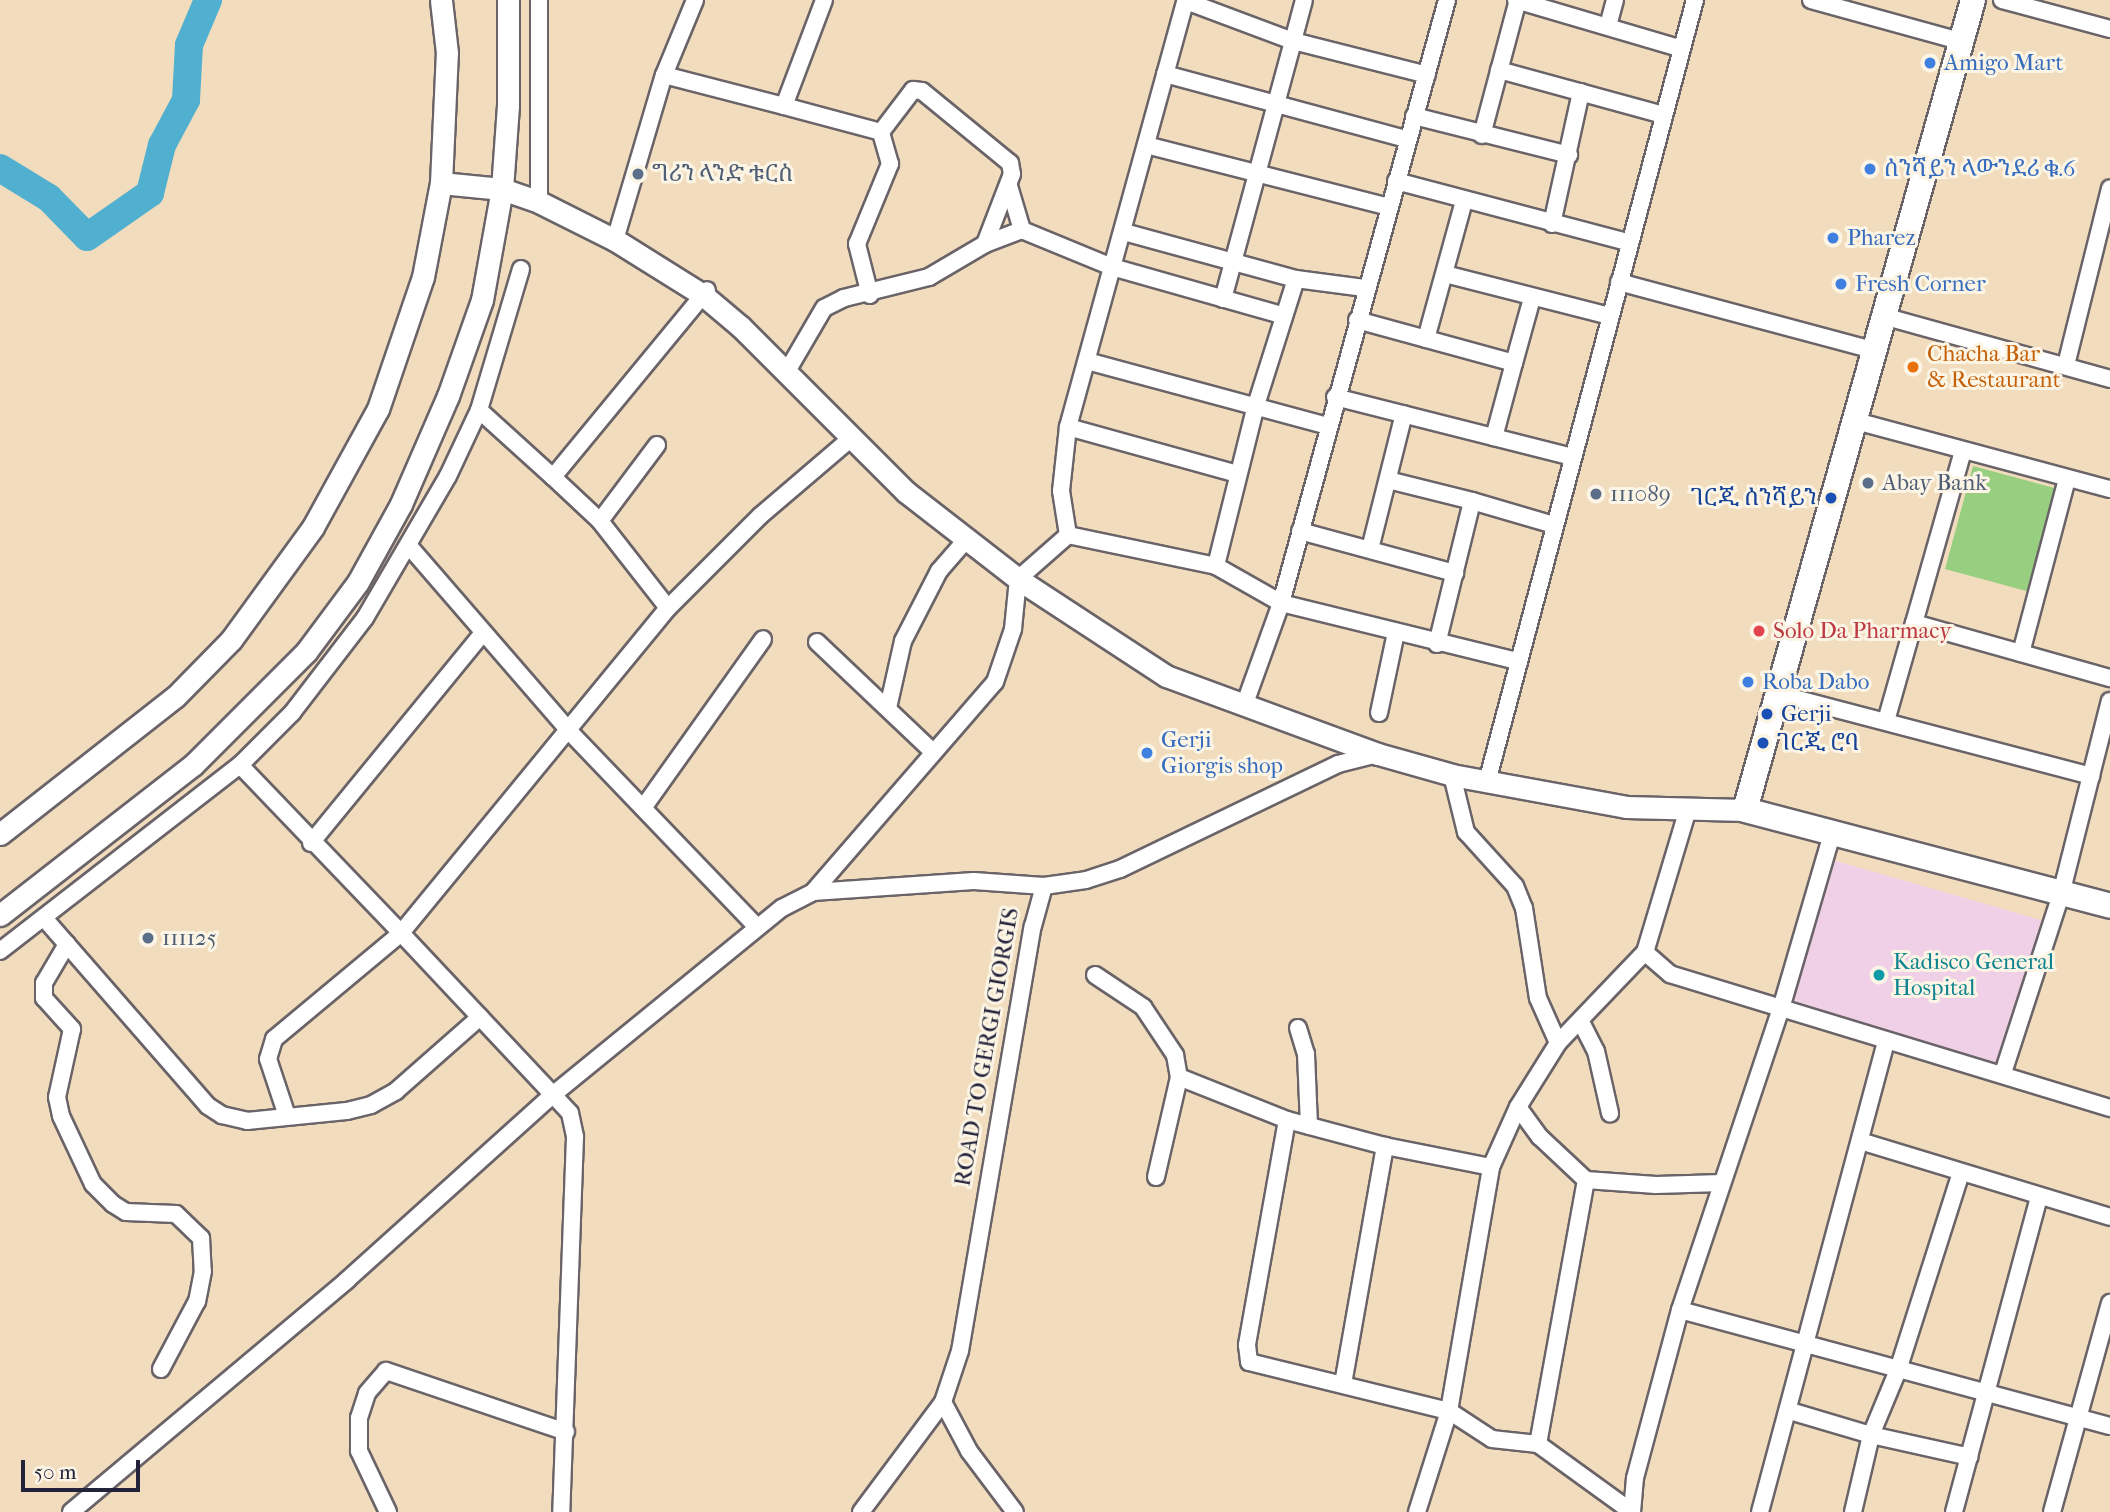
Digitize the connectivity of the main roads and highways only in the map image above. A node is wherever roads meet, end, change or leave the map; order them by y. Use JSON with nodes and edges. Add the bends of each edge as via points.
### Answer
{"nodes":[{"id":1,"x":441,"y":0,"type":"edge"},
{"id":2,"x":508,"y":0,"type":"edge"},
{"id":3,"x":1973,"y":0,"type":"edge"},
{"id":4,"x":441,"y":183,"type":"junction"},
{"id":5,"x":502,"y":189,"type":"junction"},
{"id":6,"x":1745,"y":810,"type":"junction"},
{"id":7,"x":0,"y":834,"type":"edge"},
{"id":8,"x":2110,"y":906,"type":"edge"},
{"id":9,"x":0,"y":915,"type":"edge"}],
"edges":[{"from":1,"to":4,"type":"main road","via":[[447,52]]},
{"from":2,"to":5,"type":"main road"},
{"from":3,"to":6,"type":"main road"},
{"from":4,"to":5,"type":"main road"},
{"from":4,"to":7,"type":"main road","via":[[423,277],[400,353],[378,409],[313,527],[231,640],[175,697]]},
{"from":5,"to":6,"type":"main road","name":"ROAD TO GERGI GIORGIS","via":[[615,240],[705,292],[849,439],[965,541],[1166,676],[1378,754],[1452,775],[1626,807]]},
{"from":5,"to":9,"type":"main road","via":[[482,300],[449,396],[401,504],[358,582],[306,652],[193,765]]},
{"from":6,"to":8,"type":"main road"}]}
